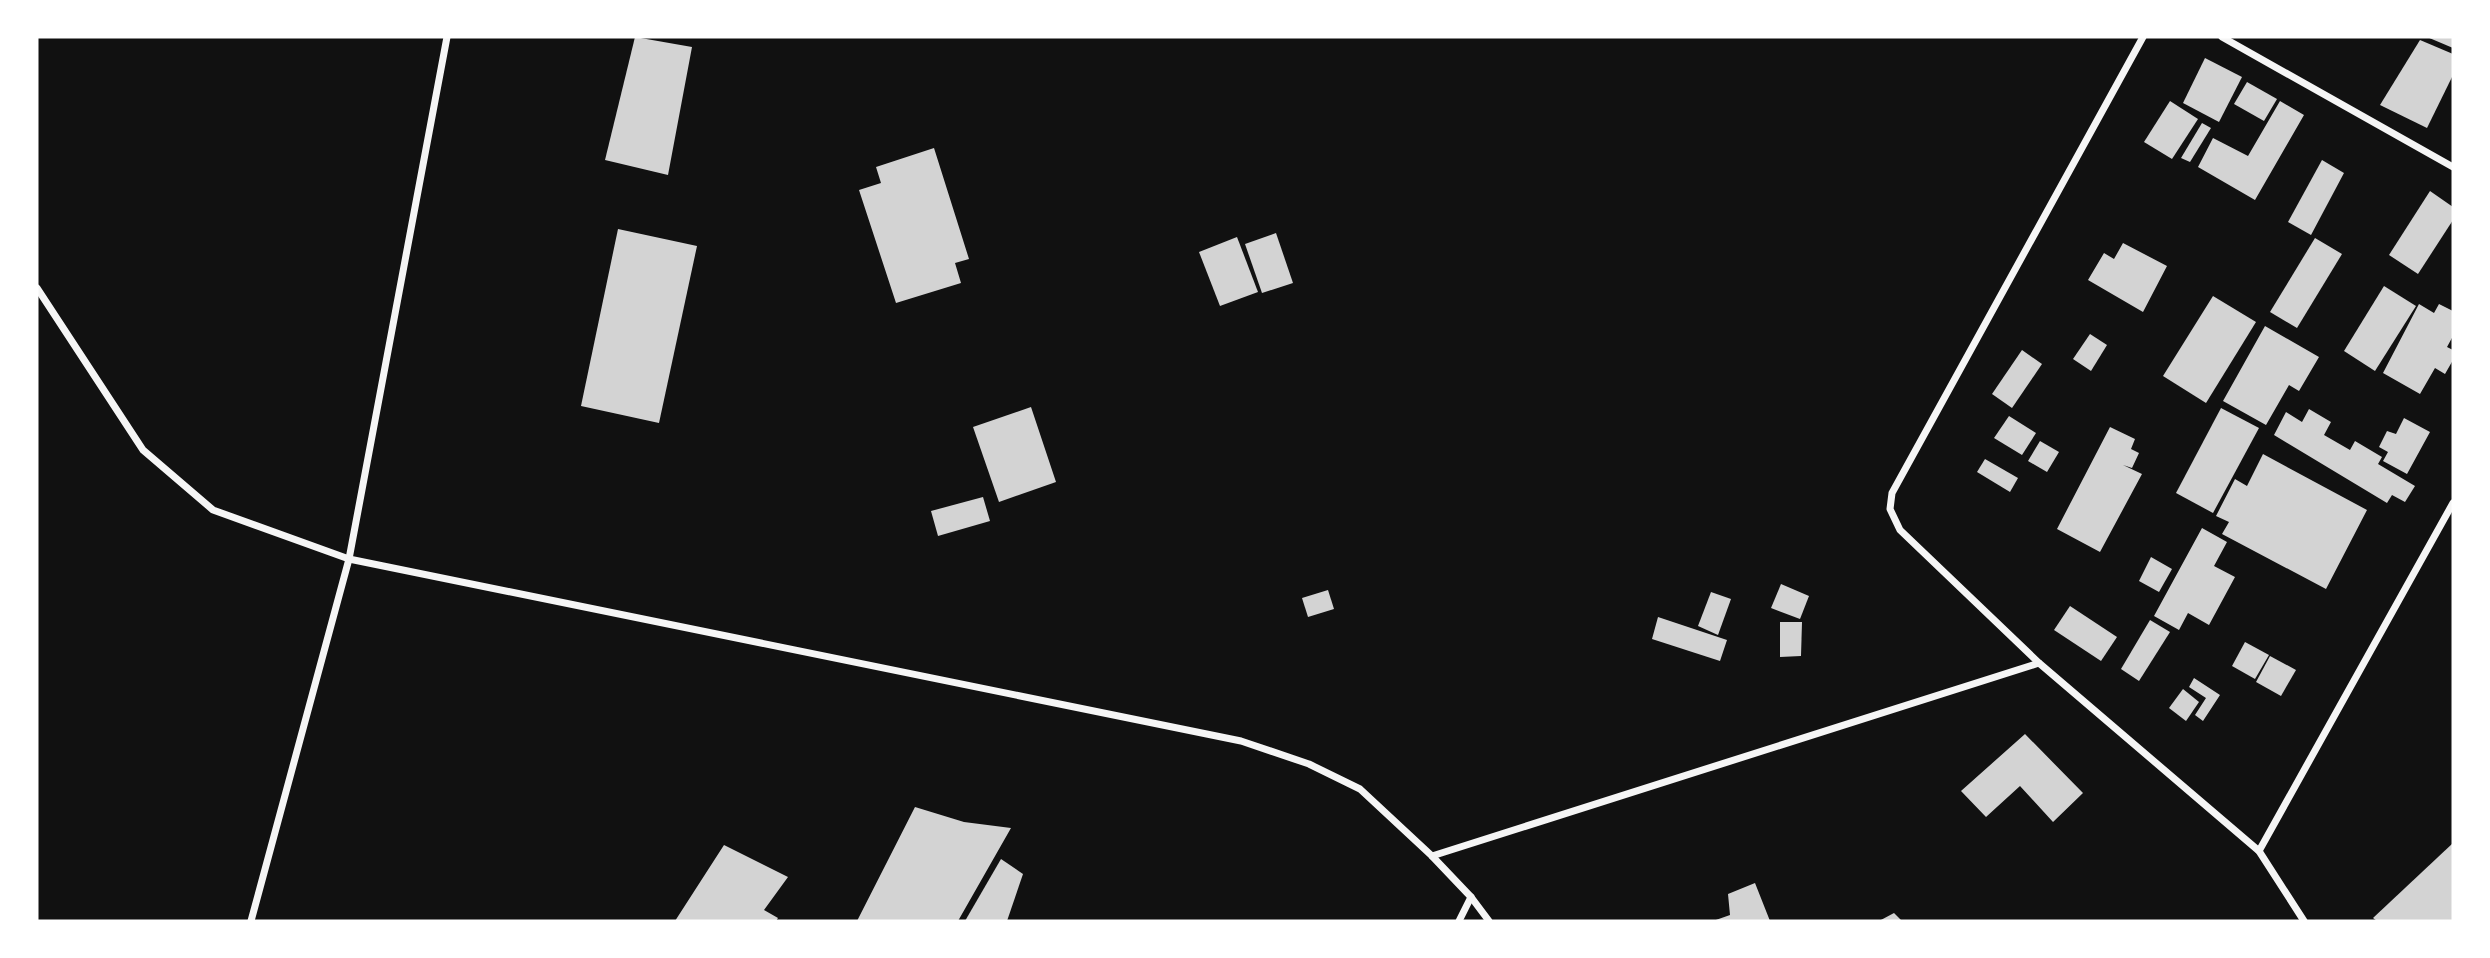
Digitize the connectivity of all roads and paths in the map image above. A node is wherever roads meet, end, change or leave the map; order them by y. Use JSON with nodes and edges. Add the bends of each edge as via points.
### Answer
{"nodes":[{"id":1,"x":447,"y":37,"type":"edge"},
{"id":2,"x":2143,"y":37,"type":"edge"},
{"id":3,"x":2222,"y":37,"type":"edge"},
{"id":4,"x":2453,"y":167,"type":"edge"},
{"id":5,"x":37,"y":288,"type":"edge"},
{"id":6,"x":2453,"y":503,"type":"edge"},
{"id":7,"x":349,"y":559,"type":"junction"},
{"id":8,"x":2039,"y":663,"type":"junction"},
{"id":9,"x":2259,"y":851,"type":"junction"},
{"id":10,"x":1432,"y":856,"type":"junction"},
{"id":11,"x":1471,"y":897,"type":"junction"},
{"id":12,"x":251,"y":921,"type":"edge"},
{"id":13,"x":1458,"y":921,"type":"edge"},
{"id":14,"x":1489,"y":921,"type":"edge"},
{"id":15,"x":2304,"y":921,"type":"edge"}],
"edges":[{"from":1,"to":7,"type":"street"},
{"from":2,"to":8,"type":"street","via":[[1892,493],[1890,509],[1900,530]]},
{"from":3,"to":4,"type":"street"},
{"from":5,"to":7,"type":"street","via":[[143,450],[213,510]]},
{"from":6,"to":9,"type":"street"},
{"from":7,"to":10,"type":"street","via":[[1241,741],[1309,764],[1360,789]]},
{"from":7,"to":12,"type":"street"},
{"from":8,"to":9,"type":"street"},
{"from":8,"to":10,"type":"street"},
{"from":9,"to":15,"type":"street"},
{"from":10,"to":11,"type":"street"},
{"from":11,"to":13,"type":"street"},
{"from":11,"to":14,"type":"street"}]}
